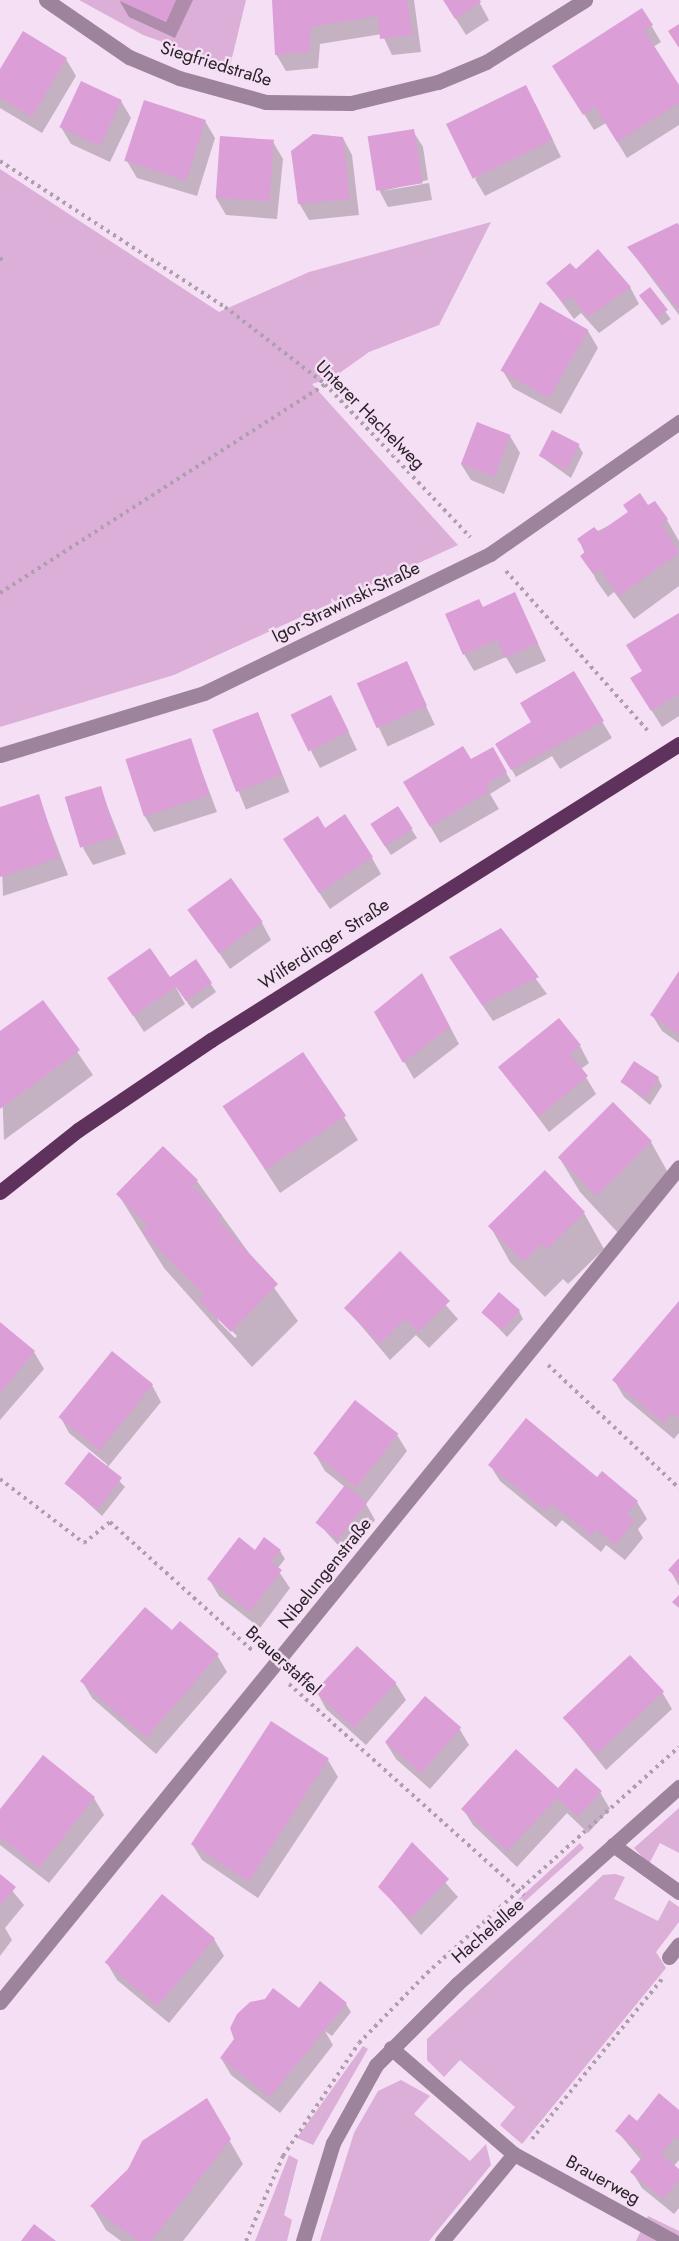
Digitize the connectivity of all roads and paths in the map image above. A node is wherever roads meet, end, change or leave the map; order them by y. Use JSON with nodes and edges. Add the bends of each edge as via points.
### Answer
{"nodes":[{"id":1,"x":46,"y":0,"type":"edge"},
{"id":2,"x":585,"y":0,"type":"edge"},
{"id":3,"x":0,"y":161,"type":"edge"},
{"id":4,"x":0,"y":258,"type":"edge"},
{"id":5,"x":5,"y":262,"type":"dead end"},
{"id":6,"x":325,"y":384,"type":"junction"},
{"id":7,"x":679,"y":422,"type":"edge"},
{"id":8,"x":490,"y":554,"type":"junction"},
{"id":9,"x":0,"y":592,"type":"edge"},
{"id":10,"x":679,"y":744,"type":"edge"},
{"id":11,"x":664,"y":753,"type":"junction"},
{"id":12,"x":0,"y":755,"type":"edge"},
{"id":13,"x":679,"y":1167,"type":"edge"},
{"id":14,"x":0,"y":1192,"type":"edge"},
{"id":15,"x":530,"y":1348,"type":"junction"},
{"id":16,"x":0,"y":1479,"type":"edge"},
{"id":17,"x":679,"y":1488,"type":"edge"},
{"id":18,"x":273,"y":1669,"type":"junction"},
{"id":19,"x":679,"y":1787,"type":"edge"},
{"id":20,"x":613,"y":1845,"type":"junction"},
{"id":21,"x":679,"y":1892,"type":"edge"},
{"id":22,"x":546,"y":1905,"type":"junction"},
{"id":23,"x":679,"y":1944,"type":"edge"},
{"id":24,"x":669,"y":1957,"type":"joint"},
{"id":25,"x":0,"y":2002,"type":"edge"},
{"id":26,"x":391,"y":2048,"type":"junction"},
{"id":27,"x":514,"y":2154,"type":"junction"},
{"id":28,"x":301,"y":2186,"type":"dead end"},
{"id":29,"x":317,"y":2188,"type":"junction"},
{"id":30,"x":303,"y":2241,"type":"edge"},
{"id":31,"x":442,"y":2241,"type":"edge"},
{"id":32,"x":673,"y":2241,"type":"edge"}],
"edges":[{"from":1,"to":2,"type":"street","name":"Siegfriedstraße","via":[[129,57],[179,78],[266,102],[351,103],[438,82],[486,62]]},
{"from":3,"to":6,"type":"path","name":"Unterer Hachelweg","via":[[225,308]]},
{"from":4,"to":5,"type":"path"},
{"from":6,"to":8,"type":"path","name":"Unterer Hachelweg"},
{"from":6,"to":9,"type":"path"},
{"from":7,"to":8,"type":"street","name":"Igor-Strawinski-Straße"},
{"from":8,"to":11,"type":"path","name":"Unterer Hachelweg","via":[[631,705]]},
{"from":8,"to":12,"type":"street","name":"Igor-Strawinski-Straße","via":[[204,693]]},
{"from":10,"to":11,"type":"main road","name":"Wilferdinger Straße"},
{"from":11,"to":14,"type":"main road","name":"Wilferdinger Straße","via":[[211,1040],[78,1130]]},
{"from":13,"to":15,"type":"street","name":"Nibelungenstraße"},
{"from":15,"to":17,"type":"path"},
{"from":15,"to":18,"type":"street","name":"Nibelungenstraße"},
{"from":16,"to":18,"type":"path","name":"Brauerstaffel","via":[[84,1543],[110,1522]]},
{"from":18,"to":22,"type":"path","name":"Brauerstaffel","via":[[516,1892]]},
{"from":18,"to":25,"type":"street","name":"Nibelungenstraße"},
{"from":19,"to":20,"type":"street","name":"Hachelallee"},
{"from":20,"to":21,"type":"street"},
{"from":20,"to":22,"type":"street","name":"Hachelallee"},
{"from":22,"to":26,"type":"street","name":"Hachelallee"},
{"from":23,"to":24,"type":"street"},
{"from":24,"to":27,"type":"path","via":[[669,1971],[526,2146]]},
{"from":26,"to":27,"type":"street"},
{"from":26,"to":29,"type":"street","name":"Hachelallee","via":[[345,2116]]},
{"from":27,"to":31,"type":"street"},
{"from":27,"to":32,"type":"street","name":"Brauerweg"},
{"from":28,"to":29,"type":"street"},
{"from":29,"to":30,"type":"street","name":"Hachelallee"}]}
